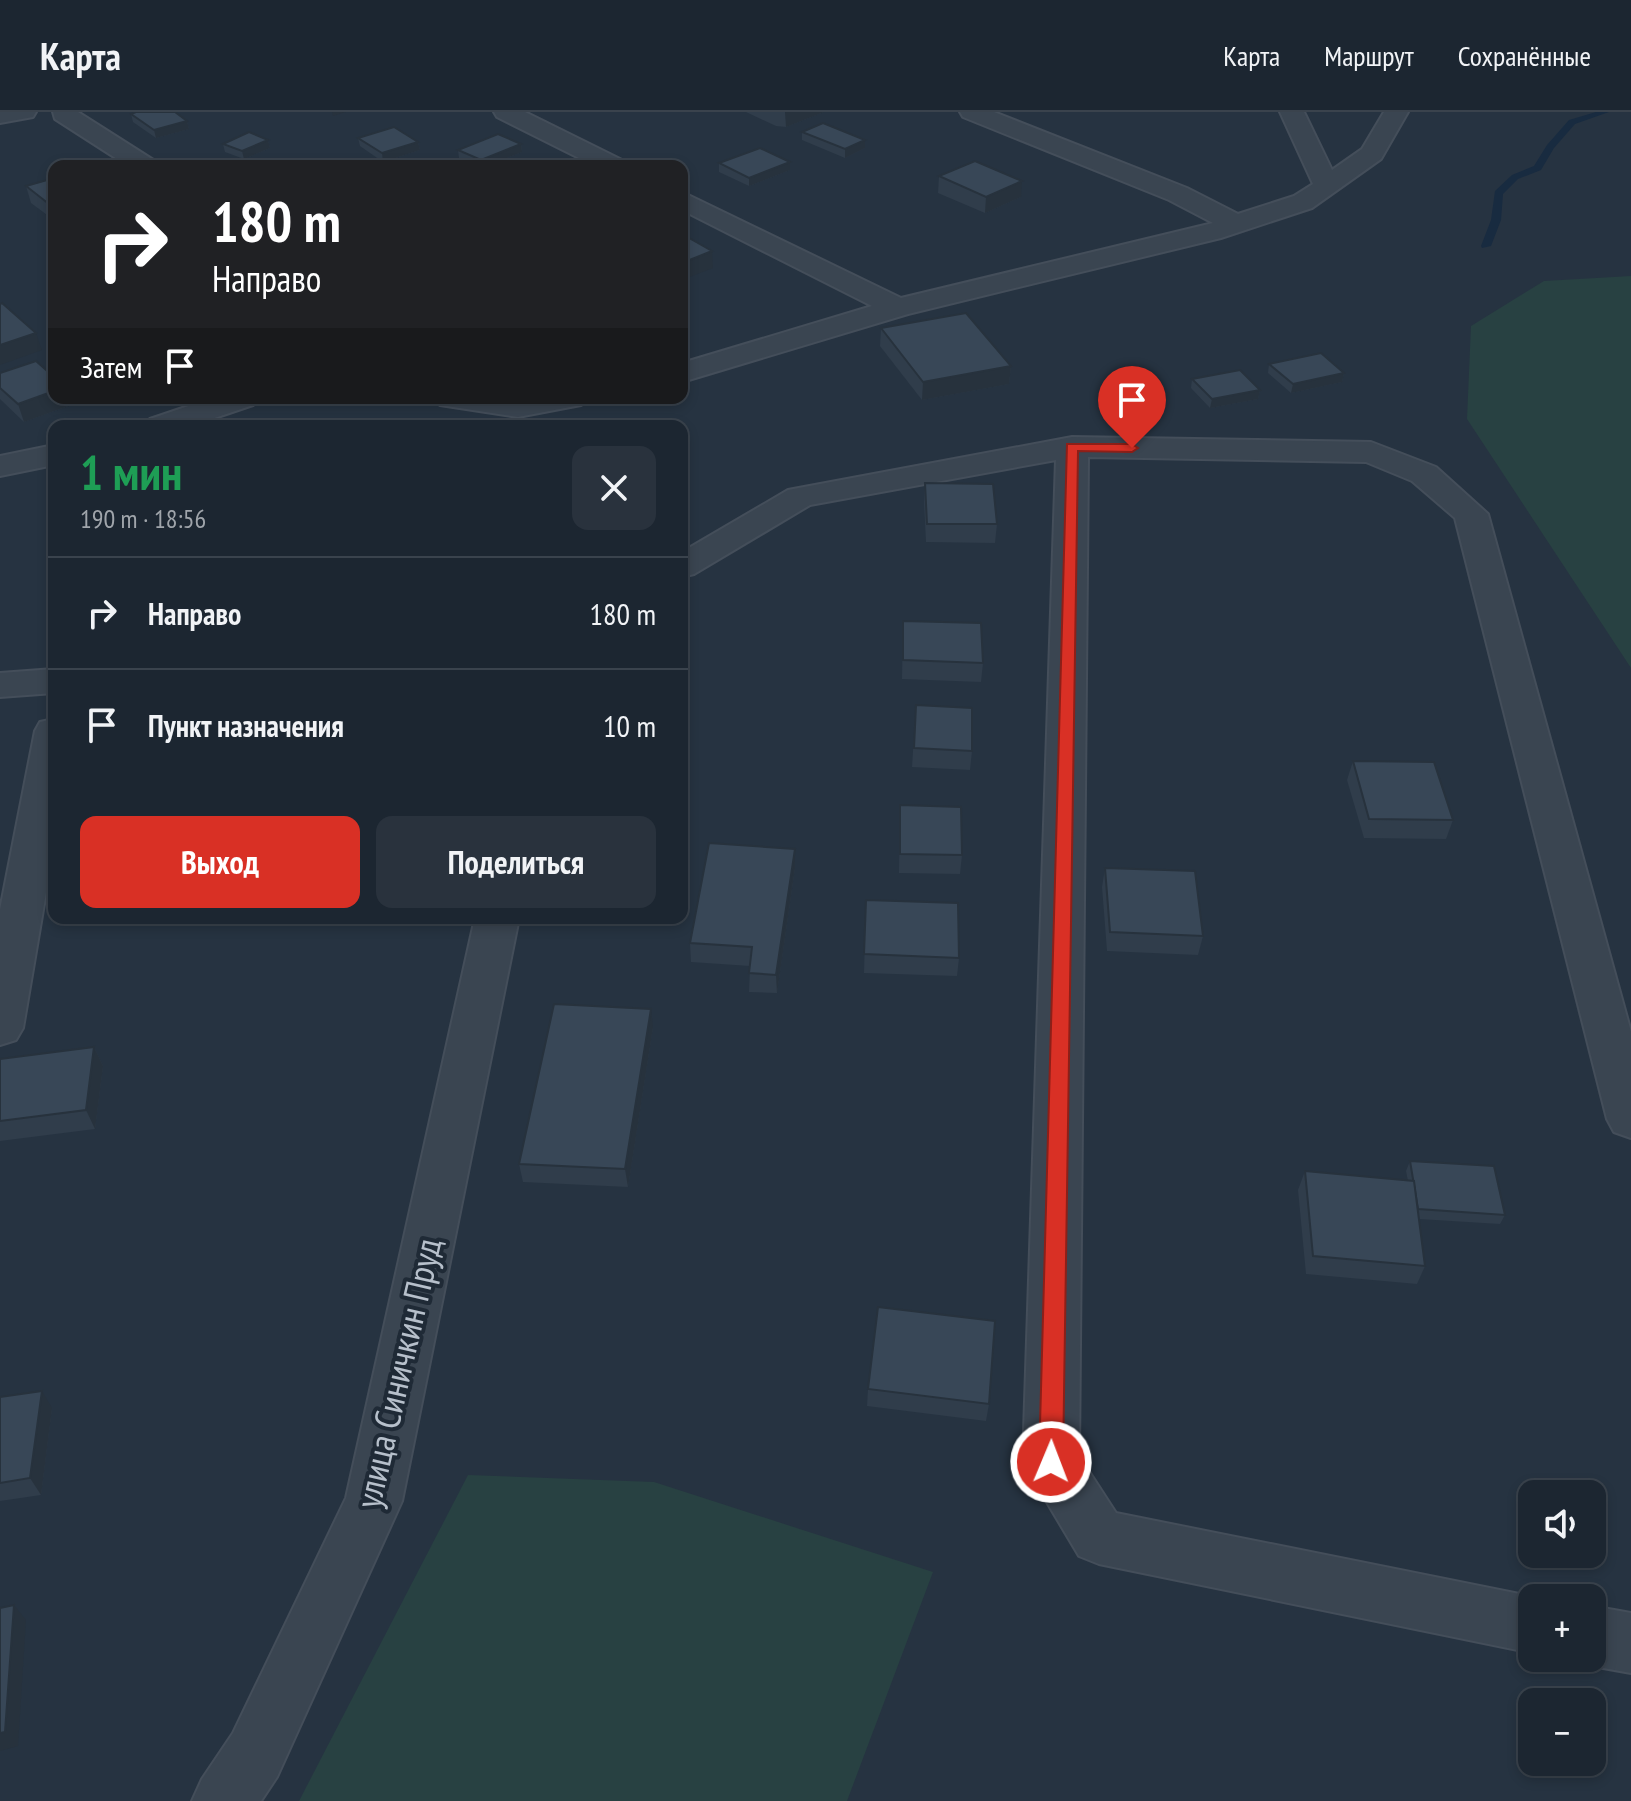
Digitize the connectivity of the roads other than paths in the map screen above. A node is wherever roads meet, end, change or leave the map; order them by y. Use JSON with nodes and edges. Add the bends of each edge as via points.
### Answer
{"nodes":[{"id":1,"x":24,"y":112,"type":"edge"},
{"id":2,"x":65,"y":112,"type":"edge"},
{"id":3,"x":506,"y":112,"type":"edge"},
{"id":4,"x":972,"y":112,"type":"edge"},
{"id":5,"x":1292,"y":112,"type":"edge"},
{"id":6,"x":1396,"y":112,"type":"edge"},
{"id":7,"x":0,"y":116,"type":"edge"},
{"id":8,"x":137,"y":160,"type":"edge"},
{"id":9,"x":603,"y":160,"type":"edge"},
{"id":10,"x":1327,"y":186,"type":"junction"},
{"id":11,"x":688,"y":203,"type":"edge"},
{"id":12,"x":1236,"y":224,"type":"junction"},
{"id":13,"x":898,"y":308,"type":"junction"},
{"id":14,"x":688,"y":371,"type":"edge"},
{"id":15,"x":225,"y":404,"type":"edge"},
{"id":16,"x":491,"y":404,"type":"edge"},
{"id":17,"x":539,"y":404,"type":"edge"},
{"id":18,"x":178,"y":420,"type":"edge"},
{"id":19,"x":1072,"y":447,"type":"junction"},
{"id":20,"x":48,"y":456,"type":"edge"},
{"id":21,"x":0,"y":466,"type":"edge"},
{"id":22,"x":688,"y":563,"type":"edge"},
{"id":23,"x":48,"y":681,"type":"edge"},
{"id":24,"x":0,"y":685,"type":"edge"},
{"id":25,"x":48,"y":764,"type":"edge"},
{"id":26,"x":496,"y":924,"type":"edge"},
{"id":27,"x":0,"y":1028,"type":"edge"},
{"id":28,"x":1631,"y":1119,"type":"edge"},
{"id":29,"x":1518,"y":1621,"type":"edge"},
{"id":30,"x":1606,"y":1639,"type":"edge"},
{"id":31,"x":1631,"y":1643,"type":"edge"},
{"id":32,"x":224,"y":1801,"type":"edge"}],
"edges":[{"from":1,"to":7,"type":"street"},
{"from":2,"to":8,"type":"street"},
{"from":3,"to":9,"type":"street"},
{"from":4,"to":12,"type":"street","via":[[1178,194]]},
{"from":5,"to":10,"type":"street"},
{"from":6,"to":10,"type":"street","via":[[1372,154]]},
{"from":10,"to":12,"type":"street","via":[[1303,202]]},
{"from":11,"to":13,"type":"street"},
{"from":12,"to":13,"type":"street"},
{"from":13,"to":14,"type":"street"},
{"from":15,"to":18,"type":"street"},
{"from":16,"to":17,"type":"street"},
{"from":19,"to":22,"type":"street","via":[[800,497]]},
{"from":19,"to":28,"type":"street","via":[[1371,452],[1424,474],[1471,514]]},
{"from":19,"to":29,"type":"street","via":[[1051,1462],[1099,1537]]},
{"from":20,"to":21,"type":"street"},
{"from":23,"to":24,"type":"street"},
{"from":25,"to":27,"type":"street"},
{"from":26,"to":32,"type":"street","name":"улица Синичкин Пруд","via":[[374,1501],[255,1755]]},
{"from":30,"to":31,"type":"street"}]}
